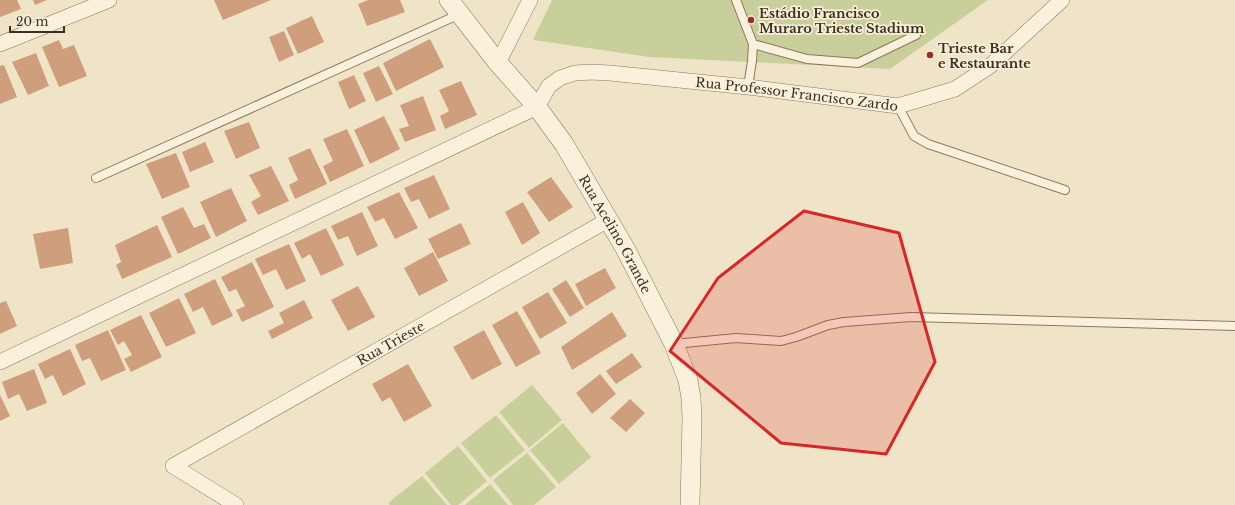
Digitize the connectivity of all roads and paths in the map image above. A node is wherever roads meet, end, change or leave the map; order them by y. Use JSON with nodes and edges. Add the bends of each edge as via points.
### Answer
{"nodes":[{"id":1,"x":110,"y":0,"type":"edge"},
{"id":2,"x":530,"y":0,"type":"edge"},
{"id":3,"x":736,"y":0,"type":"edge"},
{"id":4,"x":1062,"y":0,"type":"edge"},
{"id":5,"x":454,"y":7,"type":"edge"},
{"id":6,"x":916,"y":35,"type":"dead end"},
{"id":7,"x":0,"y":44,"type":"edge"},
{"id":8,"x":754,"y":44,"type":"junction"},
{"id":9,"x":498,"y":62,"type":"junction"},
{"id":10,"x":748,"y":87,"type":"junction"},
{"id":11,"x":898,"y":106,"type":"junction"},
{"id":12,"x":537,"y":108,"type":"junction"},
{"id":13,"x":96,"y":178,"type":"dead end"},
{"id":14,"x":1065,"y":190,"type":"dead end"},
{"id":15,"x":608,"y":220,"type":"junction"},
{"id":16,"x":1235,"y":326,"type":"edge"},
{"id":17,"x":674,"y":344,"type":"junction"},
{"id":18,"x":0,"y":362,"type":"edge"},
{"id":19,"x":236,"y":505,"type":"edge"},
{"id":20,"x":690,"y":505,"type":"edge"}],
"edges":[{"from":1,"to":7,"type":"street"},
{"from":2,"to":9,"type":"street"},
{"from":3,"to":8,"type":"lane"},
{"from":4,"to":11,"type":"street","name":"Rua Professor Francisco Zardo","via":[[990,66],[955,89]]},
{"from":5,"to":9,"type":"street","name":"Rua Acelino Grande"},
{"from":5,"to":13,"type":"lane"},
{"from":6,"to":8,"type":"lane","via":[[858,63],[807,59]]},
{"from":8,"to":10,"type":"lane"},
{"from":9,"to":12,"type":"street","name":"Rua Acelino Grande"},
{"from":10,"to":11,"type":"street","name":"Rua Professor Francisco Zardo"},
{"from":10,"to":12,"type":"street","name":"Rua Professor Francisco Zardo","via":[[610,73],[575,73],[560,78],[549,86]]},
{"from":11,"to":14,"type":"lane","via":[[914,136],[928,144]]},
{"from":12,"to":15,"type":"street","name":"Rua Acelino Grande","via":[[564,144]]},
{"from":12,"to":18,"type":"street"},
{"from":15,"to":17,"type":"street","name":"Rua Acelino Grande"},
{"from":15,"to":19,"type":"street","name":"Rua Trieste","via":[[173,466]]},
{"from":16,"to":17,"type":"lane","via":[[911,317],[844,322],[781,341],[736,338]]},
{"from":17,"to":20,"type":"street","name":"Rua Acelino Grande","via":[[688,380],[691,398]]}]}
